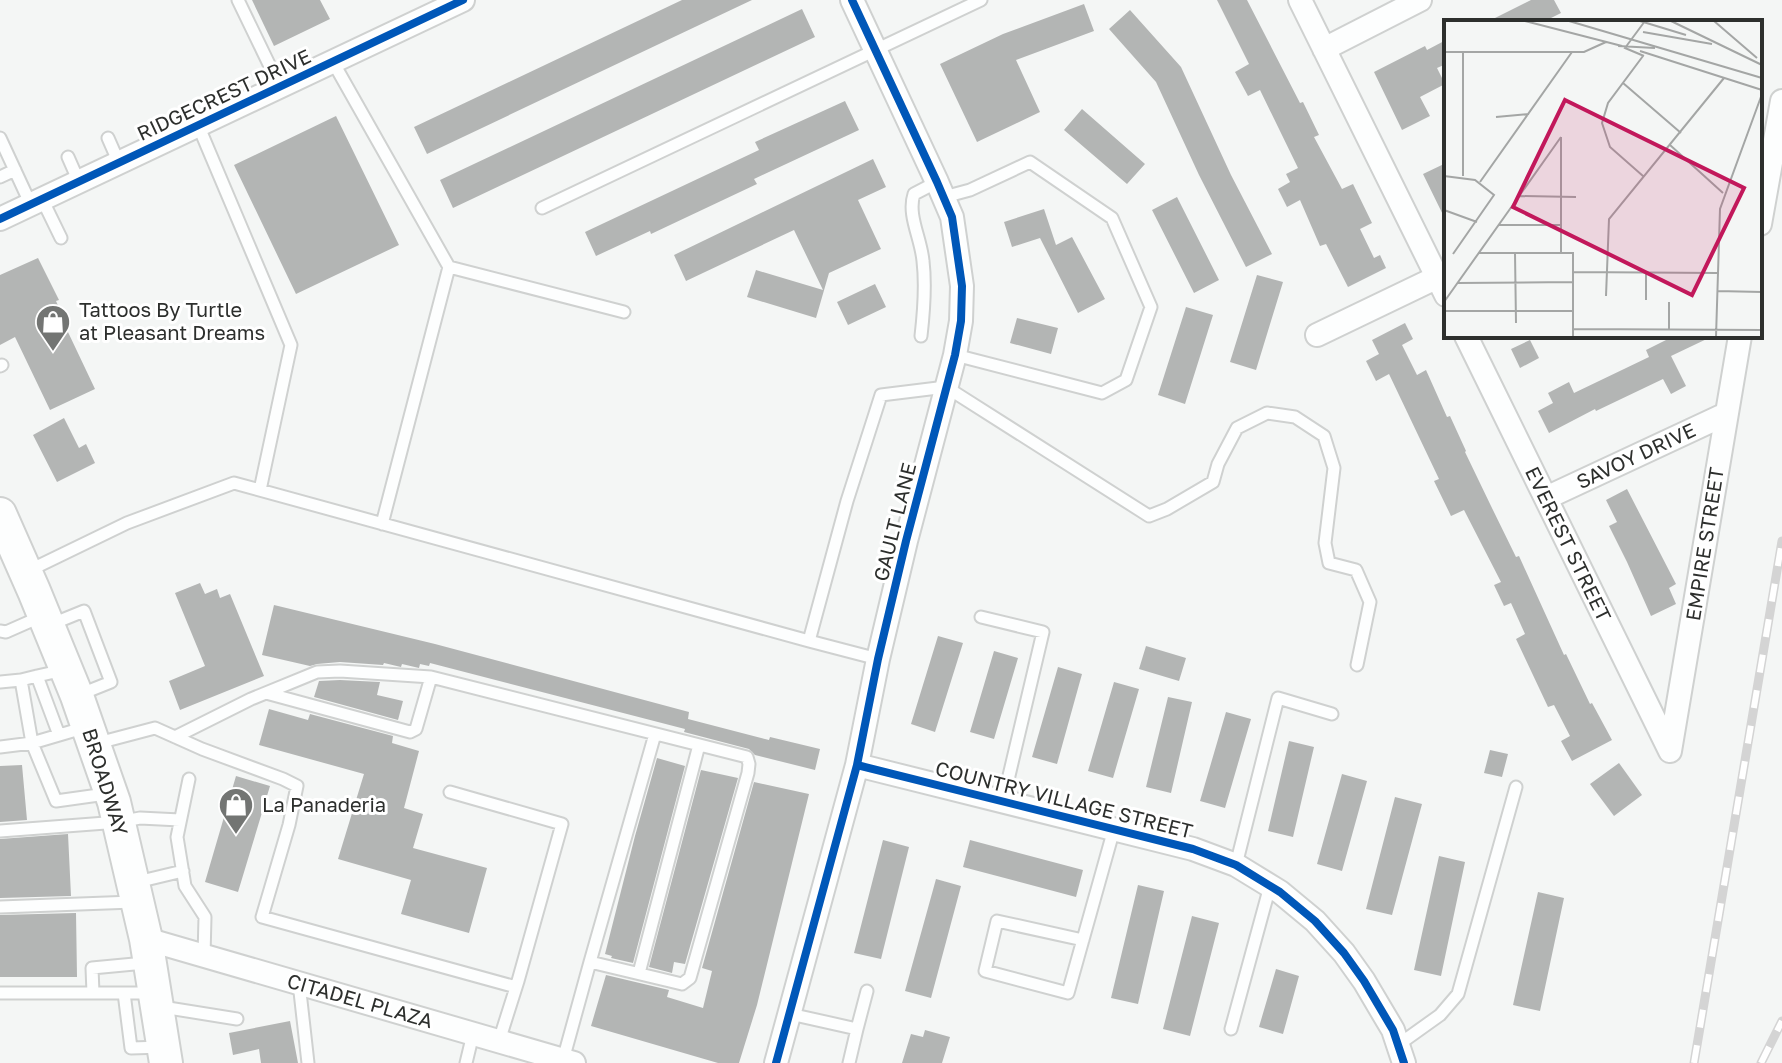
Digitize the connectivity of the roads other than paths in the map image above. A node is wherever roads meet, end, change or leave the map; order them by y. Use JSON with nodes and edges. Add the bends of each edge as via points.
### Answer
{"nodes":[{"id":1,"x":238,"y":0,"type":"edge"},
{"id":2,"x":852,"y":0,"type":"edge"},
{"id":3,"x":981,"y":0,"type":"edge"},
{"id":4,"x":1300,"y":0,"type":"edge"},
{"id":5,"x":1420,"y":0,"type":"edge"},
{"id":6,"x":460,"y":1,"type":"edge"},
{"id":7,"x":1324,"y":49,"type":"junction"},
{"id":8,"x":875,"y":50,"type":"junction"},
{"id":9,"x":333,"y":62,"type":"junction"},
{"id":10,"x":280,"y":87,"type":"junction"},
{"id":11,"x":1774,"y":110,"type":"edge"},
{"id":12,"x":198,"y":125,"type":"junction"},
{"id":13,"x":0,"y":138,"type":"edge"},
{"id":14,"x":108,"y":138,"type":"dead end"},
{"id":15,"x":68,"y":157,"type":"dead end"},
{"id":16,"x":119,"y":163,"type":"junction"},
{"id":17,"x":15,"y":170,"type":"junction"},
{"id":18,"x":0,"y":177,"type":"edge"},
{"id":19,"x":79,"y":182,"type":"junction"},
{"id":20,"x":941,"y":190,"type":"junction"},
{"id":21,"x":36,"y":202,"type":"junction"},
{"id":22,"x":542,"y":208,"type":"dead end"},
{"id":23,"x":1762,"y":208,"type":"edge"},
{"id":24,"x":0,"y":219,"type":"edge"},
{"id":25,"x":61,"y":238,"type":"dead end"},
{"id":26,"x":449,"y":267,"type":"junction"},
{"id":27,"x":1443,"y":282,"type":"edge"},
{"id":28,"x":624,"y":312,"type":"dead end"},
{"id":29,"x":1317,"y":335,"type":"dead end"},
{"id":30,"x":921,"y":336,"type":"dead end"},
{"id":31,"x":1467,"y":338,"type":"edge"},
{"id":32,"x":1740,"y":338,"type":"edge"},
{"id":33,"x":955,"y":355,"type":"junction"},
{"id":34,"x":946,"y":387,"type":"junction"},
{"id":35,"x":1726,"y":414,"type":"junction"},
{"id":36,"x":260,"y":490,"type":"junction"},
{"id":37,"x":1546,"y":498,"type":"junction"},
{"id":38,"x":382,"y":524,"type":"junction"},
{"id":39,"x":2,"y":525,"type":"edge"},
{"id":40,"x":26,"y":572,"type":"junction"},
{"id":41,"x":981,"y":617,"type":"dead end"},
{"id":42,"x":46,"y":621,"type":"junction"},
{"id":43,"x":0,"y":631,"type":"edge"},
{"id":44,"x":809,"y":641,"type":"junction"},
{"id":45,"x":878,"y":659,"type":"junction"},
{"id":46,"x":1357,"y":665,"type":"dead end"},
{"id":47,"x":431,"y":677,"type":"junction"},
{"id":48,"x":21,"y":680,"type":"junction"},
{"id":49,"x":60,"y":680,"type":"junction"},
{"id":50,"x":0,"y":682,"type":"edge"},
{"id":51,"x":266,"y":693,"type":"junction"},
{"id":52,"x":1332,"y":714,"type":"dead end"},
{"id":53,"x":655,"y":734,"type":"junction"},
{"id":54,"x":80,"y":735,"type":"junction"},
{"id":55,"x":175,"y":737,"type":"junction"},
{"id":56,"x":32,"y":743,"type":"junction"},
{"id":57,"x":699,"y":745,"type":"junction"},
{"id":58,"x":0,"y":747,"type":"edge"},
{"id":59,"x":1670,"y":751,"type":"joint"},
{"id":60,"x":857,"y":765,"type":"junction"},
{"id":61,"x":189,"y":779,"type":"dead end"},
{"id":62,"x":1516,"y":787,"type":"dead end"},
{"id":63,"x":450,"y":792,"type":"dead end"},
{"id":64,"x":1003,"y":801,"type":"junction"},
{"id":65,"x":115,"y":807,"type":"junction"},
{"id":66,"x":180,"y":820,"type":"junction"},
{"id":67,"x":1114,"y":829,"type":"junction"},
{"id":68,"x":0,"y":831,"type":"edge"},
{"id":69,"x":1236,"y":865,"type":"junction"},
{"id":70,"x":183,"y":871,"type":"junction"},
{"id":71,"x":1270,"y":886,"type":"junction"},
{"id":72,"x":135,"y":893,"type":"junction"},
{"id":73,"x":0,"y":907,"type":"edge"},
{"id":74,"x":1083,"y":940,"type":"junction"},
{"id":75,"x":204,"y":956,"type":"junction"},
{"id":76,"x":590,"y":962,"type":"junction"},
{"id":77,"x":639,"y":973,"type":"junction"},
{"id":78,"x":146,"y":979,"type":"junction"},
{"id":79,"x":299,"y":983,"type":"junction"},
{"id":80,"x":516,"y":987,"type":"junction"},
{"id":81,"x":867,"y":991,"type":"dead end"},
{"id":82,"x":0,"y":993,"type":"edge"},
{"id":83,"x":93,"y":993,"type":"junction"},
{"id":84,"x":790,"y":1014,"type":"junction"},
{"id":85,"x":237,"y":1019,"type":"dead end"},
{"id":86,"x":857,"y":1029,"type":"junction"},
{"id":87,"x":1231,"y":1029,"type":"dead end"},
{"id":88,"x":473,"y":1034,"type":"junction"},
{"id":89,"x":499,"y":1041,"type":"junction"},
{"id":90,"x":1401,"y":1054,"type":"edge"},
{"id":91,"x":165,"y":1055,"type":"edge"},
{"id":92,"x":569,"y":1061,"type":"edge"},
{"id":93,"x":308,"y":1063,"type":"edge"},
{"id":94,"x":466,"y":1063,"type":"edge"},
{"id":95,"x":776,"y":1063,"type":"edge"},
{"id":96,"x":849,"y":1063,"type":"edge"}],
"edges":[{"from":1,"to":10,"type":"lane"},
{"from":2,"to":8,"type":"street","name":"GAULT LANE"},
{"from":3,"to":8,"type":"lane"},
{"from":4,"to":7,"type":"street"},
{"from":5,"to":7,"type":"street"},
{"from":6,"to":9,"type":"street","name":"RIDGECREST DRIVE"},
{"from":7,"to":27,"type":"street"},
{"from":8,"to":20,"type":"street","name":"GAULT LANE"},
{"from":8,"to":22,"type":"lane"},
{"from":9,"to":10,"type":"street","name":"RIDGECREST DRIVE"},
{"from":9,"to":26,"type":"lane"},
{"from":10,"to":12,"type":"street","name":"RIDGECREST DRIVE"},
{"from":11,"to":23,"type":"street"},
{"from":12,"to":16,"type":"street","name":"RIDGECREST DRIVE"},
{"from":12,"to":36,"type":"lane","via":[[291,345]]},
{"from":13,"to":17,"type":"lane"},
{"from":14,"to":16,"type":"lane"},
{"from":15,"to":19,"type":"lane"},
{"from":16,"to":19,"type":"street","name":"RIDGECREST DRIVE"},
{"from":17,"to":18,"type":"lane"},
{"from":17,"to":21,"type":"lane"},
{"from":19,"to":21,"type":"street","name":"RIDGECREST DRIVE"},
{"from":20,"to":30,"type":"lane","via":[[914,194],[910,205],[923,256]]},
{"from":20,"to":33,"type":"street","name":"GAULT LANE","via":[[952,217],[962,286]]},
{"from":20,"to":33,"type":"lane","via":[[970,190],[1030,162],[1112,218],[1151,307],[1126,380],[1102,393]]},
{"from":21,"to":24,"type":"street","name":"RIDGECREST DRIVE"},
{"from":21,"to":25,"type":"lane"},
{"from":26,"to":28,"type":"lane"},
{"from":26,"to":38,"type":"lane"},
{"from":27,"to":29,"type":"street"},
{"from":31,"to":37,"type":"street","name":"EVEREST STREET"},
{"from":32,"to":35,"type":"street","name":"EMPIRE STREET"},
{"from":33,"to":34,"type":"street","name":"GAULT LANE"},
{"from":34,"to":44,"type":"lane","via":[[881,395]]},
{"from":34,"to":45,"type":"street","name":"GAULT LANE"},
{"from":34,"to":46,"type":"lane","via":[[1149,516],[1213,482],[1237,428],[1267,413],[1295,417],[1324,436],[1334,468],[1325,543],[1329,563],[1356,570],[1370,602]]},
{"from":35,"to":37,"type":"street","name":"SAVOY DRIVE"},
{"from":35,"to":59,"type":"street","name":"EMPIRE STREET"},
{"from":36,"to":38,"type":"lane"},
{"from":36,"to":40,"type":"lane","via":[[234,483],[127,523]]},
{"from":37,"to":59,"type":"street","name":"EVEREST STREET"},
{"from":38,"to":44,"type":"lane"},
{"from":39,"to":40,"type":"main road","name":"BROADWAY"},
{"from":40,"to":42,"type":"main road","name":"BROADWAY"},
{"from":41,"to":64,"type":"lane","via":[[1043,632]]},
{"from":42,"to":43,"type":"lane"},
{"from":42,"to":49,"type":"main road","name":"BROADWAY"},
{"from":42,"to":49,"type":"lane","via":[[84,611],[111,682]]},
{"from":44,"to":45,"type":"lane"},
{"from":45,"to":60,"type":"street","name":"GAULT LANE"},
{"from":47,"to":51,"type":"lane","via":[[317,672]]},
{"from":47,"to":51,"type":"lane","via":[[416,729],[410,732]]},
{"from":47,"to":53,"type":"lane"},
{"from":48,"to":49,"type":"lane"},
{"from":48,"to":50,"type":"lane"},
{"from":48,"to":56,"type":"lane"},
{"from":49,"to":54,"type":"main road","name":"BROADWAY"},
{"from":49,"to":54,"type":"lane"},
{"from":51,"to":55,"type":"lane"},
{"from":52,"to":69,"type":"lane","via":[[1278,698]]},
{"from":53,"to":57,"type":"lane"},
{"from":53,"to":76,"type":"lane"},
{"from":54,"to":55,"type":"lane","via":[[155,728]]},
{"from":54,"to":56,"type":"lane"},
{"from":54,"to":65,"type":"main road","name":"BROADWAY"},
{"from":55,"to":80,"type":"lane","via":[[297,786],[262,917]]},
{"from":56,"to":58,"type":"lane"},
{"from":56,"to":65,"type":"lane","via":[[56,801]]},
{"from":57,"to":77,"type":"lane"},
{"from":57,"to":77,"type":"lane","via":[[747,757],[748,773],[690,978],[682,984]]},
{"from":60,"to":64,"type":"street","name":"COUNTRY VILLAGE STREET"},
{"from":60,"to":84,"type":"street","name":"GAULT LANE"},
{"from":61,"to":66,"type":"lane"},
{"from":62,"to":90,"type":"lane","via":[[1458,994]]},
{"from":63,"to":80,"type":"lane","via":[[562,824]]},
{"from":64,"to":67,"type":"street","name":"COUNTRY VILLAGE STREET"},
{"from":65,"to":66,"type":"lane","via":[[140,818]]},
{"from":65,"to":68,"type":"lane"},
{"from":65,"to":72,"type":"main road","name":"BROADWAY"},
{"from":66,"to":70,"type":"lane"},
{"from":67,"to":69,"type":"street","name":"COUNTRY VILLAGE STREET"},
{"from":67,"to":74,"type":"lane"},
{"from":69,"to":71,"type":"street","name":"COUNTRY VILLAGE STREET"},
{"from":70,"to":72,"type":"lane"},
{"from":70,"to":75,"type":"lane","via":[[185,886],[205,917]]},
{"from":71,"to":87,"type":"lane"},
{"from":71,"to":90,"type":"street","name":"COUNTRY VILLAGE STREET","via":[[1315,921],[1344,953],[1393,1030]]},
{"from":72,"to":73,"type":"lane"},
{"from":72,"to":78,"type":"main road","name":"BROADWAY"},
{"from":74,"to":74,"type":"lane","via":[[1068,993],[985,971],[997,921]]},
{"from":75,"to":78,"type":"street","name":"CITADEL PLAZA"},
{"from":75,"to":79,"type":"street","name":"CITADEL PLAZA"},
{"from":76,"to":77,"type":"lane"},
{"from":76,"to":92,"type":"lane"},
{"from":78,"to":83,"type":"lane"},
{"from":78,"to":83,"type":"lane","via":[[92,968]]},
{"from":78,"to":85,"type":"lane"},
{"from":78,"to":91,"type":"main road","name":"BROADWAY"},
{"from":79,"to":88,"type":"street","name":"CITADEL PLAZA"},
{"from":79,"to":93,"type":"lane"},
{"from":80,"to":89,"type":"lane"},
{"from":81,"to":86,"type":"lane"},
{"from":82,"to":83,"type":"lane"},
{"from":84,"to":86,"type":"lane"},
{"from":84,"to":95,"type":"street","name":"GAULT LANE"},
{"from":86,"to":96,"type":"lane"},
{"from":88,"to":89,"type":"street","name":"CITADEL PLAZA"},
{"from":88,"to":94,"type":"lane"},
{"from":89,"to":92,"type":"street","name":"CITADEL PLAZA"}]}
